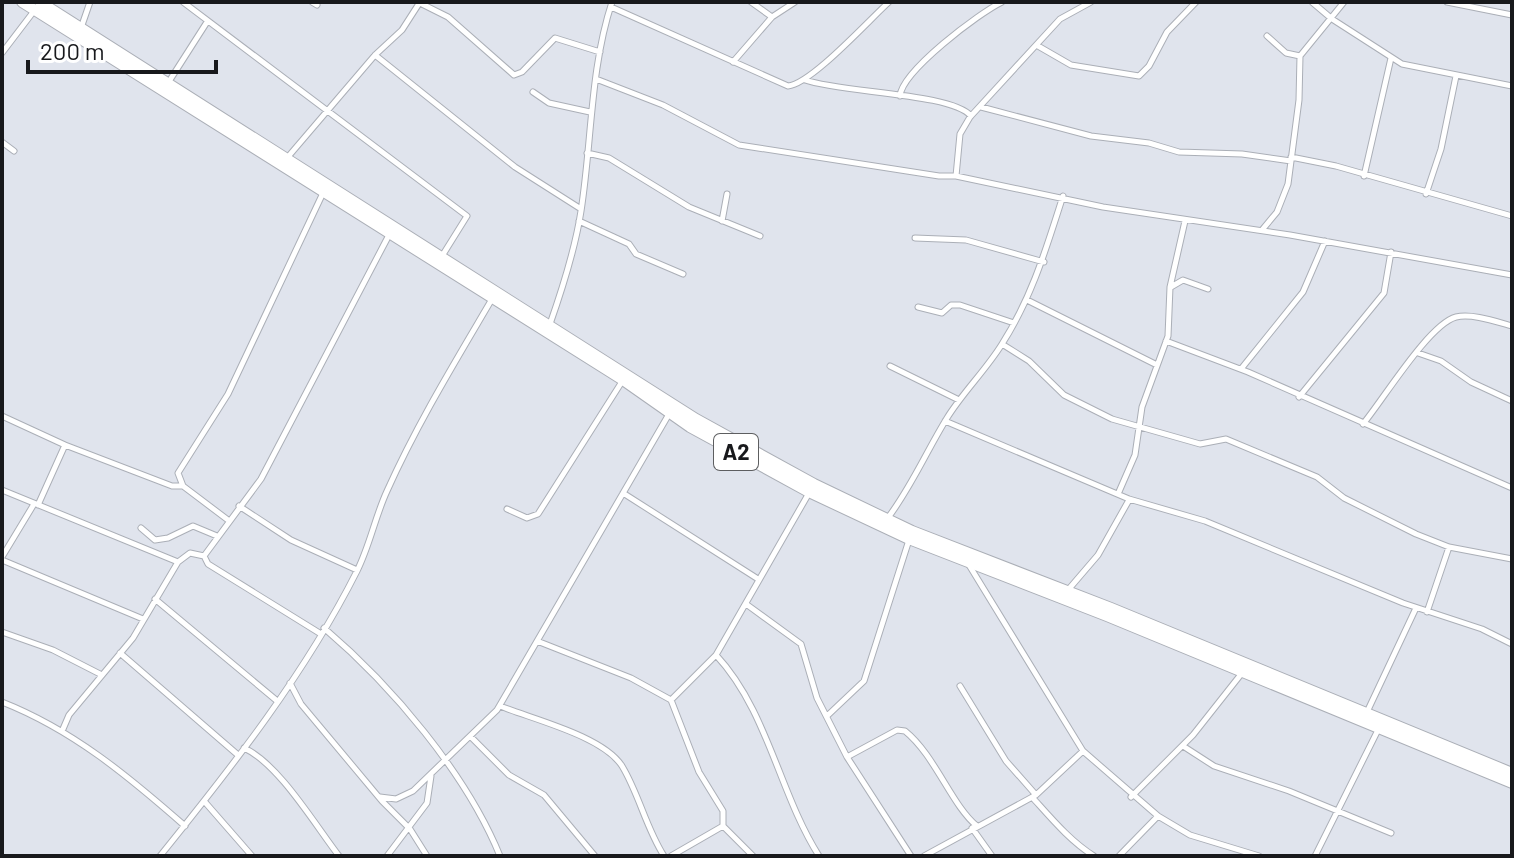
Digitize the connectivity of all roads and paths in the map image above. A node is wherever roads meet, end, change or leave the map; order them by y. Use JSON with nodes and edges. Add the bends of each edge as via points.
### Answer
{"nodes":[{"id":1,"x":22,"y":2,"type":"edge"},
{"id":2,"x":90,"y":2,"type":"edge"},
{"id":3,"x":183,"y":2,"type":"edge"},
{"id":4,"x":419,"y":2,"type":"edge"},
{"id":5,"x":751,"y":2,"type":"edge"},
{"id":6,"x":795,"y":2,"type":"edge"},
{"id":7,"x":889,"y":2,"type":"edge"},
{"id":8,"x":1002,"y":2,"type":"edge"},
{"id":9,"x":1091,"y":2,"type":"edge"},
{"id":10,"x":1196,"y":2,"type":"edge"},
{"id":11,"x":1312,"y":2,"type":"edge"},
{"id":12,"x":1344,"y":2,"type":"edge"},
{"id":13,"x":1447,"y":2,"type":"edge"},
{"id":14,"x":612,"y":4,"type":"edge"},
{"id":15,"x":37,"y":6,"type":"edge"},
{"id":16,"x":1512,"y":15,"type":"edge"},
{"id":17,"x":772,"y":17,"type":"junction"},
{"id":18,"x":1332,"y":19,"type":"junction"},
{"id":19,"x":207,"y":22,"type":"junction"},
{"id":20,"x":81,"y":28,"type":"junction"},
{"id":21,"x":1267,"y":36,"type":"dead end"},
{"id":22,"x":1038,"y":46,"type":"junction"},
{"id":23,"x":600,"y":52,"type":"junction"},
{"id":24,"x":2,"y":53,"type":"edge"},
{"id":25,"x":375,"y":55,"type":"junction"},
{"id":26,"x":1300,"y":56,"type":"junction"},
{"id":27,"x":1391,"y":58,"type":"junction"},
{"id":28,"x":732,"y":62,"type":"junction"},
{"id":29,"x":1456,"y":75,"type":"junction"},
{"id":30,"x":596,"y":79,"type":"junction"},
{"id":31,"x":805,"y":80,"type":"junction"},
{"id":32,"x":167,"y":84,"type":"junction"},
{"id":33,"x":1512,"y":86,"type":"edge"},
{"id":34,"x":533,"y":92,"type":"dead end"},
{"id":35,"x":900,"y":96,"type":"junction"},
{"id":36,"x":981,"y":107,"type":"junction"},
{"id":37,"x":328,"y":109,"type":"junction"},
{"id":38,"x":590,"y":112,"type":"junction"},
{"id":39,"x":971,"y":116,"type":"junction"},
{"id":40,"x":2,"y":142,"type":"edge"},
{"id":41,"x":14,"y":151,"type":"dead end"},
{"id":42,"x":587,"y":153,"type":"junction"},
{"id":43,"x":286,"y":159,"type":"junction"},
{"id":44,"x":1291,"y":159,"type":"junction"},
{"id":45,"x":956,"y":176,"type":"junction"},
{"id":46,"x":1364,"y":176,"type":"junction"},
{"id":47,"x":323,"y":193,"type":"junction"},
{"id":48,"x":727,"y":194,"type":"dead end"},
{"id":49,"x":1426,"y":194,"type":"junction"},
{"id":50,"x":1063,"y":196,"type":"junction"},
{"id":51,"x":581,"y":209,"type":"junction"},
{"id":52,"x":1512,"y":216,"type":"edge"},
{"id":53,"x":579,"y":221,"type":"junction"},
{"id":54,"x":722,"y":221,"type":"junction"},
{"id":55,"x":1185,"y":221,"type":"junction"},
{"id":56,"x":1261,"y":231,"type":"junction"},
{"id":57,"x":389,"y":235,"type":"junction"},
{"id":58,"x":760,"y":236,"type":"dead end"},
{"id":59,"x":915,"y":238,"type":"dead end"},
{"id":60,"x":1325,"y":241,"type":"junction"},
{"id":61,"x":1391,"y":252,"type":"junction"},
{"id":62,"x":441,"y":257,"type":"junction"},
{"id":63,"x":1044,"y":262,"type":"junction"},
{"id":64,"x":683,"y":274,"type":"dead end"},
{"id":65,"x":1512,"y":275,"type":"edge"},
{"id":66,"x":1170,"y":287,"type":"junction"},
{"id":67,"x":1208,"y":289,"type":"dead end"},
{"id":68,"x":492,"y":299,"type":"junction"},
{"id":69,"x":1027,"y":300,"type":"junction"},
{"id":70,"x":918,"y":307,"type":"dead end"},
{"id":71,"x":1014,"y":323,"type":"junction"},
{"id":72,"x":550,"y":324,"type":"junction"},
{"id":73,"x":1512,"y":326,"type":"edge"},
{"id":74,"x":1166,"y":341,"type":"junction"},
{"id":75,"x":1002,"y":344,"type":"junction"},
{"id":76,"x":1418,"y":353,"type":"junction"},
{"id":77,"x":1157,"y":365,"type":"junction"},
{"id":78,"x":890,"y":366,"type":"dead end"},
{"id":79,"x":1240,"y":370,"type":"junction"},
{"id":80,"x":623,"y":380,"type":"junction"},
{"id":81,"x":1299,"y":397,"type":"junction"},
{"id":82,"x":959,"y":400,"type":"junction"},
{"id":83,"x":1512,"y":401,"type":"edge"},
{"id":84,"x":670,"y":413,"type":"junction"},
{"id":85,"x":2,"y":416,"type":"edge"},
{"id":86,"x":945,"y":421,"type":"junction"},
{"id":87,"x":1363,"y":424,"type":"junction"},
{"id":88,"x":1139,"y":426,"type":"junction"},
{"id":89,"x":65,"y":445,"type":"junction"},
{"id":90,"x":183,"y":486,"type":"junction"},
{"id":91,"x":1512,"y":488,"type":"edge"},
{"id":92,"x":2,"y":490,"type":"edge"},
{"id":93,"x":809,"y":492,"type":"junction"},
{"id":94,"x":623,"y":493,"type":"junction"},
{"id":95,"x":1118,"y":494,"type":"junction"},
{"id":96,"x":1129,"y":499,"type":"junction"},
{"id":97,"x":36,"y":504,"type":"junction"},
{"id":98,"x":239,"y":506,"type":"junction"},
{"id":99,"x":507,"y":509,"type":"dead end"},
{"id":100,"x":228,"y":520,"type":"junction"},
{"id":101,"x":886,"y":520,"type":"junction"},
{"id":102,"x":141,"y":528,"type":"dead end"},
{"id":103,"x":217,"y":536,"type":"junction"},
{"id":104,"x":909,"y":539,"type":"junction"},
{"id":105,"x":1449,"y":547,"type":"junction"},
{"id":106,"x":204,"y":556,"type":"junction"},
{"id":107,"x":2,"y":559,"type":"edge"},
{"id":108,"x":1512,"y":559,"type":"edge"},
{"id":109,"x":966,"y":560,"type":"junction"},
{"id":110,"x":178,"y":562,"type":"junction"},
{"id":111,"x":357,"y":570,"type":"junction"},
{"id":112,"x":758,"y":579,"type":"junction"},
{"id":113,"x":1067,"y":591,"type":"junction"},
{"id":114,"x":155,"y":599,"type":"junction"},
{"id":115,"x":746,"y":604,"type":"junction"},
{"id":116,"x":1416,"y":608,"type":"junction"},
{"id":117,"x":1427,"y":612,"type":"junction"},
{"id":118,"x":143,"y":619,"type":"junction"},
{"id":119,"x":322,"y":631,"type":"junction"},
{"id":120,"x":2,"y":632,"type":"edge"},
{"id":121,"x":537,"y":641,"type":"junction"},
{"id":122,"x":1512,"y":644,"type":"edge"},
{"id":123,"x":120,"y":653,"type":"junction"},
{"id":124,"x":716,"y":655,"type":"junction"},
{"id":125,"x":1242,"y":673,"type":"junction"},
{"id":126,"x":100,"y":674,"type":"junction"},
{"id":127,"x":290,"y":683,"type":"junction"},
{"id":128,"x":960,"y":686,"type":"dead end"},
{"id":129,"x":276,"y":700,"type":"junction"},
{"id":130,"x":671,"y":700,"type":"junction"},
{"id":131,"x":2,"y":702,"type":"edge"},
{"id":132,"x":500,"y":706,"type":"junction"},
{"id":133,"x":1367,"y":713,"type":"junction"},
{"id":134,"x":827,"y":716,"type":"junction"},
{"id":135,"x":1379,"y":727,"type":"junction"},
{"id":136,"x":63,"y":729,"type":"junction"},
{"id":137,"x":470,"y":736,"type":"junction"},
{"id":138,"x":1183,"y":746,"type":"junction"},
{"id":139,"x":244,"y":748,"type":"junction"},
{"id":140,"x":1083,"y":751,"type":"junction"},
{"id":141,"x":238,"y":755,"type":"junction"},
{"id":142,"x":847,"y":757,"type":"junction"},
{"id":143,"x":443,"y":760,"type":"junction"},
{"id":144,"x":1512,"y":773,"type":"edge"},
{"id":145,"x":431,"y":776,"type":"junction"},
{"id":146,"x":1512,"y":783,"type":"edge"},
{"id":147,"x":1034,"y":796,"type":"junction"},
{"id":148,"x":380,"y":797,"type":"junction"},
{"id":149,"x":1131,"y":797,"type":"junction"},
{"id":150,"x":204,"y":801,"type":"junction"},
{"id":151,"x":1337,"y":811,"type":"junction"},
{"id":152,"x":1158,"y":816,"type":"junction"},
{"id":153,"x":185,"y":826,"type":"junction"},
{"id":154,"x":723,"y":826,"type":"junction"},
{"id":155,"x":974,"y":827,"type":"junction"},
{"id":156,"x":410,"y":829,"type":"junction"},
{"id":157,"x":1391,"y":833,"type":"dead end"},
{"id":158,"x":160,"y":856,"type":"edge"},
{"id":159,"x":252,"y":856,"type":"edge"},
{"id":160,"x":339,"y":856,"type":"edge"},
{"id":161,"x":387,"y":856,"type":"edge"},
{"id":162,"x":427,"y":856,"type":"edge"},
{"id":163,"x":500,"y":856,"type":"edge"},
{"id":164,"x":595,"y":856,"type":"edge"},
{"id":165,"x":664,"y":856,"type":"edge"},
{"id":166,"x":671,"y":856,"type":"edge"},
{"id":167,"x":753,"y":856,"type":"edge"},
{"id":168,"x":819,"y":856,"type":"edge"},
{"id":169,"x":911,"y":856,"type":"edge"},
{"id":170,"x":924,"y":856,"type":"edge"},
{"id":171,"x":992,"y":856,"type":"edge"},
{"id":172,"x":1094,"y":856,"type":"edge"},
{"id":173,"x":1119,"y":856,"type":"edge"},
{"id":174,"x":1259,"y":856,"type":"edge"},
{"id":175,"x":1315,"y":856,"type":"edge"}],
"edges":[{"from":1,"to":15,"type":"highway","number":"A2"},
{"from":2,"to":20,"type":"street"},
{"from":3,"to":19,"type":"street"},
{"from":4,"to":23,"type":"street","via":[[448,17],[514,75],[555,38]]},
{"from":4,"to":25,"type":"street","via":[[402,30]]},
{"from":5,"to":17,"type":"street"},
{"from":6,"to":17,"type":"street"},
{"from":7,"to":31,"type":"street"},
{"from":8,"to":35,"type":"street","via":[[934,53],[903,85]]},
{"from":9,"to":22,"type":"street","via":[[1060,19]]},
{"from":10,"to":22,"type":"street","via":[[1167,32],[1139,76],[1071,65]]},
{"from":11,"to":18,"type":"street"},
{"from":12,"to":18,"type":"street"},
{"from":13,"to":16,"type":"street"},
{"from":14,"to":23,"type":"street"},
{"from":14,"to":28,"type":"street"},
{"from":15,"to":20,"type":"highway","number":"A2"},
{"from":15,"to":24,"type":"street"},
{"from":15,"to":47,"type":"highway","number":"A2"},
{"from":17,"to":28,"type":"street"},
{"from":18,"to":26,"type":"street"},
{"from":18,"to":27,"type":"street"},
{"from":19,"to":32,"type":"street"},
{"from":19,"to":37,"type":"street"},
{"from":20,"to":32,"type":"highway","number":"A2"},
{"from":21,"to":26,"type":"street","via":[[1286,53]]},
{"from":22,"to":36,"type":"street"},
{"from":23,"to":30,"type":"street"},
{"from":25,"to":37,"type":"street"},
{"from":25,"to":51,"type":"street","via":[[515,167]]},
{"from":26,"to":44,"type":"street"},
{"from":27,"to":29,"type":"street"},
{"from":27,"to":46,"type":"street"},
{"from":28,"to":31,"type":"street","via":[[780,84]]},
{"from":29,"to":33,"type":"street"},
{"from":29,"to":49,"type":"street"},
{"from":30,"to":38,"type":"street"},
{"from":30,"to":45,"type":"street","via":[[663,105],[739,145]]},
{"from":31,"to":35,"type":"street"},
{"from":32,"to":43,"type":"highway","number":"A2"},
{"from":34,"to":38,"type":"street","via":[[549,103]]},
{"from":35,"to":39,"type":"street","via":[[959,105]]},
{"from":36,"to":39,"type":"street"},
{"from":36,"to":44,"type":"street","via":[[1179,152]]},
{"from":37,"to":43,"type":"street"},
{"from":37,"to":62,"type":"street","via":[[467,216]]},
{"from":38,"to":42,"type":"street"},
{"from":39,"to":45,"type":"street","via":[[960,134]]},
{"from":40,"to":41,"type":"street"},
{"from":42,"to":51,"type":"street"},
{"from":42,"to":54,"type":"street","via":[[609,158]]},
{"from":43,"to":62,"type":"highway","number":"A2"},
{"from":44,"to":46,"type":"street"},
{"from":44,"to":56,"type":"street","via":[[1285,198]]},
{"from":45,"to":50,"type":"street"},
{"from":46,"to":49,"type":"street"},
{"from":47,"to":57,"type":"highway","number":"A2"},
{"from":47,"to":90,"type":"street","via":[[228,394],[178,473]]},
{"from":48,"to":54,"type":"street"},
{"from":49,"to":52,"type":"street"},
{"from":50,"to":55,"type":"street"},
{"from":50,"to":63,"type":"street"},
{"from":51,"to":53,"type":"street"},
{"from":53,"to":64,"type":"street"},
{"from":53,"to":72,"type":"street"},
{"from":54,"to":58,"type":"street"},
{"from":55,"to":56,"type":"street"},
{"from":55,"to":66,"type":"street"},
{"from":56,"to":60,"type":"street"},
{"from":57,"to":68,"type":"highway","number":"A2"},
{"from":57,"to":98,"type":"street","via":[[271,461]]},
{"from":59,"to":63,"type":"street","via":[[966,240]]},
{"from":60,"to":61,"type":"street"},
{"from":60,"to":79,"type":"street","via":[[1303,292]]},
{"from":61,"to":65,"type":"street"},
{"from":61,"to":81,"type":"street","via":[[1384,293]]},
{"from":62,"to":72,"type":"highway","number":"A2"},
{"from":63,"to":69,"type":"street"},
{"from":66,"to":67,"type":"street","via":[[1183,280]]},
{"from":66,"to":74,"type":"street"},
{"from":68,"to":80,"type":"highway","number":"A2"},
{"from":68,"to":111,"type":"street","via":[[419,424]]},
{"from":69,"to":71,"type":"street"},
{"from":69,"to":77,"type":"street"},
{"from":70,"to":71,"type":"street","via":[[942,313],[960,305]]},
{"from":71,"to":75,"type":"street"},
{"from":72,"to":101,"type":"highway","number":"A2","via":[[696,419]]},
{"from":73,"to":76,"type":"street","via":[[1454,317]]},
{"from":74,"to":77,"type":"street"},
{"from":74,"to":79,"type":"street"},
{"from":75,"to":82,"type":"street"},
{"from":75,"to":88,"type":"street","via":[[1074,401]]},
{"from":76,"to":83,"type":"street"},
{"from":76,"to":87,"type":"street","via":[[1403,364],[1393,387]]},
{"from":77,"to":88,"type":"street"},
{"from":78,"to":82,"type":"street"},
{"from":79,"to":81,"type":"street"},
{"from":80,"to":84,"type":"highway","number":"A2"},
{"from":80,"to":99,"type":"street","via":[[538,514],[527,518]]},
{"from":81,"to":87,"type":"street"},
{"from":82,"to":86,"type":"street"},
{"from":84,"to":93,"type":"highway","number":"A2"},
{"from":84,"to":94,"type":"street"},
{"from":85,"to":89,"type":"street"},
{"from":86,"to":95,"type":"street"},
{"from":86,"to":101,"type":"street"},
{"from":87,"to":91,"type":"street"},
{"from":88,"to":95,"type":"street","via":[[1135,455]]},
{"from":88,"to":105,"type":"street","via":[[1200,444],[1226,439],[1317,477],[1344,498]]},
{"from":89,"to":90,"type":"street"},
{"from":89,"to":97,"type":"street"},
{"from":90,"to":100,"type":"street"},
{"from":92,"to":97,"type":"street"},
{"from":93,"to":104,"type":"highway","number":"A2"},
{"from":93,"to":112,"type":"street"},
{"from":94,"to":112,"type":"street"},
{"from":94,"to":121,"type":"street"},
{"from":95,"to":96,"type":"street"},
{"from":96,"to":113,"type":"street","via":[[1098,555]]},
{"from":96,"to":116,"type":"street","via":[[1205,521]]},
{"from":97,"to":107,"type":"street"},
{"from":97,"to":110,"type":"street"},
{"from":98,"to":100,"type":"street"},
{"from":98,"to":111,"type":"street","via":[[291,540]]},
{"from":100,"to":103,"type":"street"},
{"from":101,"to":113,"type":"highway","number":"A2"},
{"from":102,"to":103,"type":"street","via":[[155,540],[193,526]]},
{"from":103,"to":106,"type":"street"},
{"from":104,"to":109,"type":"highway","number":"A2"},
{"from":104,"to":134,"type":"street","via":[[864,681]]},
{"from":105,"to":108,"type":"street"},
{"from":105,"to":117,"type":"street"},
{"from":106,"to":110,"type":"street","via":[[190,553]]},
{"from":106,"to":119,"type":"street","via":[[208,564]]},
{"from":107,"to":118,"type":"street"},
{"from":109,"to":125,"type":"highway","number":"A2"},
{"from":109,"to":140,"type":"street"},
{"from":110,"to":114,"type":"street"},
{"from":111,"to":119,"type":"street"},
{"from":112,"to":115,"type":"street"},
{"from":113,"to":133,"type":"highway","number":"A2"},
{"from":114,"to":118,"type":"street"},
{"from":114,"to":129,"type":"street"},
{"from":115,"to":124,"type":"street"},
{"from":115,"to":134,"type":"street","via":[[799,642]]},
{"from":116,"to":117,"type":"street"},
{"from":116,"to":133,"type":"street"},
{"from":117,"to":122,"type":"street"},
{"from":118,"to":123,"type":"street"},
{"from":119,"to":127,"type":"street"},
{"from":119,"to":143,"type":"street","via":[[364,663]]},
{"from":120,"to":126,"type":"street"},
{"from":121,"to":130,"type":"street","via":[[631,678]]},
{"from":121,"to":132,"type":"street"},
{"from":123,"to":126,"type":"street"},
{"from":123,"to":141,"type":"street"},
{"from":124,"to":130,"type":"street"},
{"from":124,"to":168,"type":"street","via":[[740,686],[798,823]]},
{"from":125,"to":135,"type":"highway","number":"A2"},
{"from":125,"to":138,"type":"street"},
{"from":126,"to":136,"type":"street"},
{"from":127,"to":129,"type":"street"},
{"from":127,"to":148,"type":"street","via":[[301,704]]},
{"from":128,"to":147,"type":"street"},
{"from":129,"to":139,"type":"street"},
{"from":130,"to":154,"type":"street","via":[[699,772],[723,811]]},
{"from":131,"to":136,"type":"street"},
{"from":132,"to":137,"type":"street"},
{"from":132,"to":165,"type":"street","via":[[570,732],[615,757]]},
{"from":133,"to":144,"type":"highway","number":"A2"},
{"from":134,"to":142,"type":"street"},
{"from":135,"to":146,"type":"highway","number":"A2"},
{"from":135,"to":151,"type":"street"},
{"from":136,"to":153,"type":"street"},
{"from":137,"to":143,"type":"street"},
{"from":137,"to":164,"type":"street","via":[[509,775],[544,795]]},
{"from":138,"to":149,"type":"street"},
{"from":138,"to":151,"type":"street","via":[[1214,766]]},
{"from":139,"to":141,"type":"street"},
{"from":139,"to":160,"type":"street","via":[[284,785]]},
{"from":140,"to":147,"type":"street"},
{"from":140,"to":149,"type":"street"},
{"from":141,"to":150,"type":"street"},
{"from":142,"to":155,"type":"street","via":[[897,730],[905,731],[938,770]]},
{"from":142,"to":169,"type":"street"},
{"from":143,"to":145,"type":"street"},
{"from":143,"to":163,"type":"street"},
{"from":145,"to":148,"type":"street","via":[[403,796]]},
{"from":145,"to":156,"type":"street","via":[[427,803]]},
{"from":147,"to":155,"type":"street"},
{"from":147,"to":172,"type":"street","via":[[1071,840]]},
{"from":148,"to":156,"type":"street"},
{"from":149,"to":152,"type":"street"},
{"from":150,"to":153,"type":"street"},
{"from":150,"to":159,"type":"street"},
{"from":151,"to":157,"type":"street"},
{"from":151,"to":175,"type":"street"},
{"from":152,"to":173,"type":"street"},
{"from":152,"to":174,"type":"street","via":[[1190,835]]},
{"from":153,"to":158,"type":"street"},
{"from":154,"to":166,"type":"street"},
{"from":154,"to":167,"type":"street"},
{"from":155,"to":170,"type":"street"},
{"from":155,"to":171,"type":"street"},
{"from":156,"to":161,"type":"street"},
{"from":156,"to":162,"type":"street"}]}
